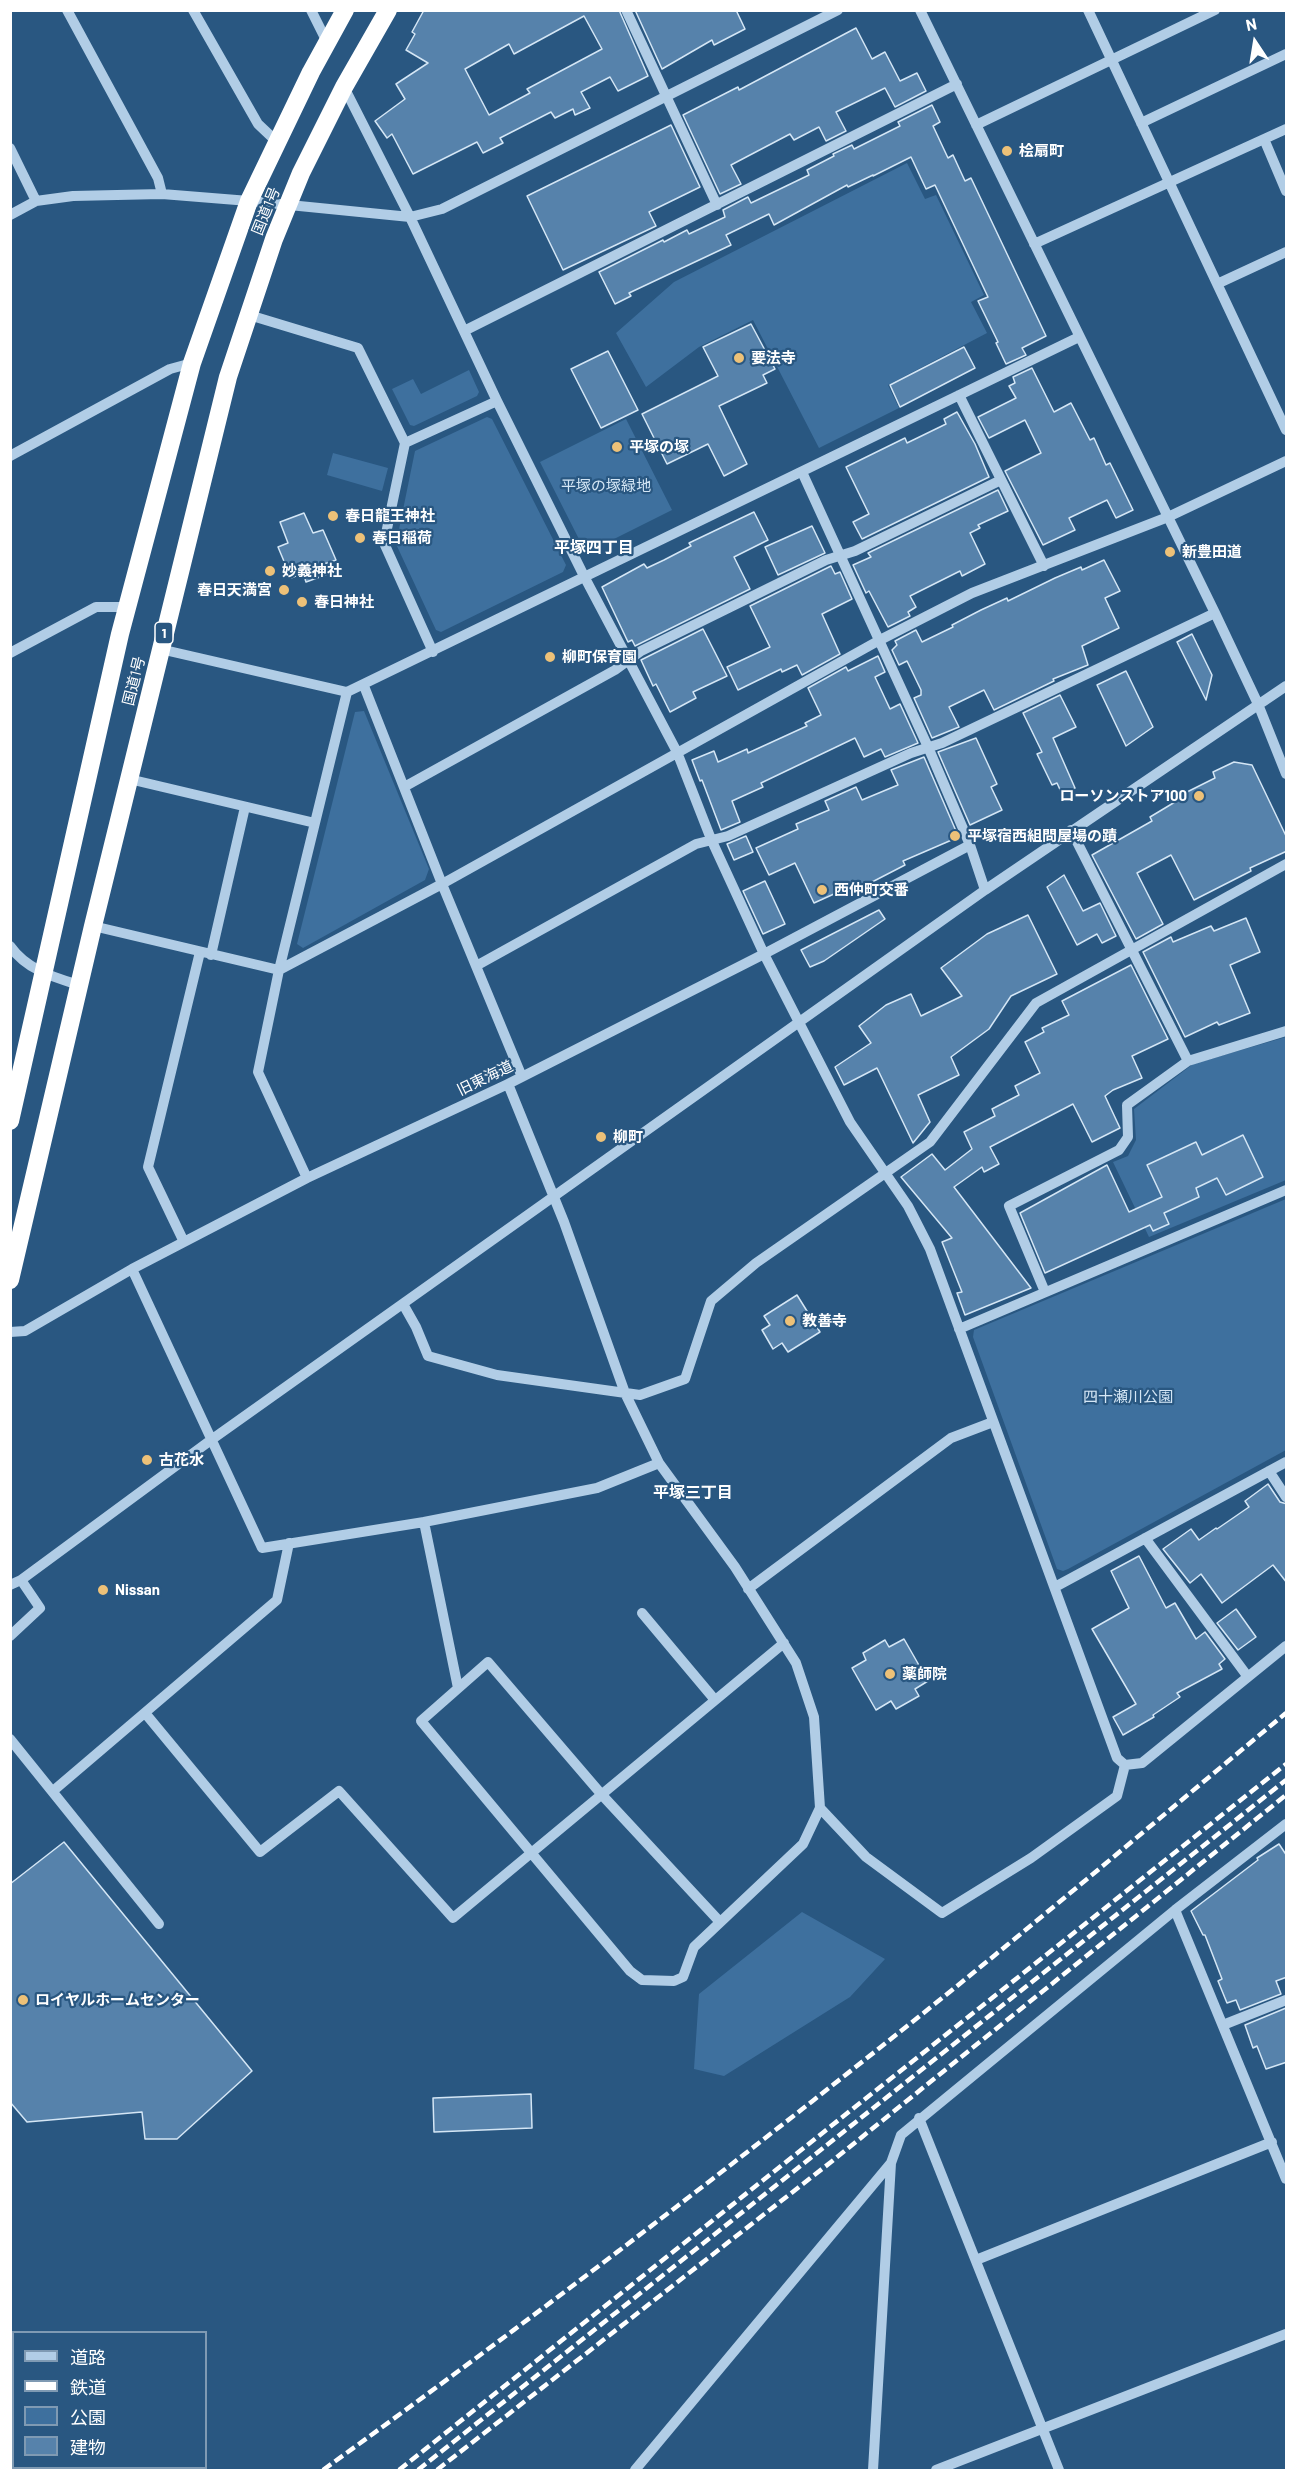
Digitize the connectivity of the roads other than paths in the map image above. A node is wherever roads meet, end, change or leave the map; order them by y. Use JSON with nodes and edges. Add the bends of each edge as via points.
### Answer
{"nodes":[{"id":1,"x":67,"y":10,"type":"edge"},
{"id":2,"x":193,"y":10,"type":"edge"},
{"id":3,"x":311,"y":10,"type":"edge"},
{"id":4,"x":345,"y":10,"type":"edge"},
{"id":5,"x":388,"y":10,"type":"edge"},
{"id":6,"x":626,"y":10,"type":"edge"},
{"id":7,"x":838,"y":10,"type":"edge"},
{"id":8,"x":920,"y":10,"type":"edge"},
{"id":9,"x":1088,"y":10,"type":"edge"},
{"id":10,"x":1215,"y":10,"type":"edge"},
{"id":11,"x":327,"y":42,"type":"junction"},
{"id":12,"x":1287,"y":54,"type":"edge"},
{"id":13,"x":1112,"y":60,"type":"junction"},
{"id":14,"x":957,"y":84,"type":"junction"},
{"id":15,"x":344,"y":87,"type":"junction"},
{"id":16,"x":664,"y":96,"type":"junction"},
{"id":17,"x":1141,"y":123,"type":"junction"},
{"id":18,"x":976,"y":125,"type":"junction"},
{"id":19,"x":1287,"y":129,"type":"edge"},
{"id":20,"x":1264,"y":139,"type":"junction"},
{"id":21,"x":276,"y":141,"type":"junction"},
{"id":22,"x":10,"y":148,"type":"edge"},
{"id":23,"x":1169,"y":182,"type":"junction"},
{"id":24,"x":1287,"y":191,"type":"edge"},
{"id":25,"x":162,"y":194,"type":"junction"},
{"id":26,"x":36,"y":201,"type":"junction"},
{"id":27,"x":249,"y":201,"type":"junction"},
{"id":28,"x":287,"y":205,"type":"junction"},
{"id":29,"x":717,"y":205,"type":"junction"},
{"id":30,"x":10,"y":215,"type":"edge"},
{"id":31,"x":410,"y":217,"type":"junction"},
{"id":32,"x":1034,"y":244,"type":"junction"},
{"id":33,"x":1287,"y":252,"type":"edge"},
{"id":34,"x":1217,"y":284,"type":"junction"},
{"id":35,"x":249,"y":315,"type":"junction"},
{"id":36,"x":464,"y":330,"type":"junction"},
{"id":37,"x":1079,"y":337,"type":"junction"},
{"id":38,"x":192,"y":363,"type":"junction"},
{"id":39,"x":960,"y":395,"type":"junction"},
{"id":40,"x":497,"y":401,"type":"junction"},
{"id":41,"x":1287,"y":430,"type":"edge"},
{"id":42,"x":405,"y":443,"type":"junction"},
{"id":43,"x":10,"y":456,"type":"edge"},
{"id":44,"x":1287,"y":461,"type":"edge"},
{"id":45,"x":802,"y":472,"type":"junction"},
{"id":46,"x":1001,"y":480,"type":"junction"},
{"id":47,"x":1168,"y":517,"type":"junction"},
{"id":48,"x":839,"y":556,"type":"junction"},
{"id":49,"x":1044,"y":566,"type":"junction"},
{"id":50,"x":585,"y":578,"type":"junction"},
{"id":51,"x":127,"y":607,"type":"junction"},
{"id":52,"x":1215,"y":613,"type":"junction"},
{"id":53,"x":878,"y":641,"type":"junction"},
{"id":54,"x":160,"y":650,"type":"junction"},
{"id":55,"x":433,"y":652,"type":"junction"},
{"id":56,"x":10,"y":653,"type":"edge"},
{"id":57,"x":628,"y":660,"type":"junction"},
{"id":58,"x":364,"y":686,"type":"junction"},
{"id":59,"x":1287,"y":686,"type":"edge"},
{"id":60,"x":347,"y":693,"type":"junction"},
{"id":61,"x":1258,"y":704,"type":"junction"},
{"id":62,"x":928,"y":747,"type":"junction"},
{"id":63,"x":677,"y":752,"type":"junction"},
{"id":64,"x":1287,"y":774,"type":"edge"},
{"id":65,"x":129,"y":779,"type":"junction"},
{"id":66,"x":404,"y":787,"type":"junction"},
{"id":67,"x":246,"y":807,"type":"junction"},
{"id":68,"x":315,"y":823,"type":"junction"},
{"id":69,"x":1071,"y":830,"type":"junction"},
{"id":70,"x":711,"y":839,"type":"junction"},
{"id":71,"x":970,"y":845,"type":"junction"},
{"id":72,"x":1287,"y":864,"type":"edge"},
{"id":73,"x":442,"y":884,"type":"junction"},
{"id":74,"x":985,"y":890,"type":"junction"},
{"id":75,"x":93,"y":926,"type":"junction"},
{"id":76,"x":10,"y":946,"type":"edge"},
{"id":77,"x":1132,"y":950,"type":"junction"},
{"id":78,"x":205,"y":954,"type":"junction"},
{"id":79,"x":764,"y":954,"type":"junction"},
{"id":80,"x":476,"y":966,"type":"junction"},
{"id":81,"x":279,"y":970,"type":"junction"},
{"id":82,"x":44,"y":974,"type":"junction"},
{"id":83,"x":79,"y":985,"type":"junction"},
{"id":84,"x":800,"y":1024,"type":"junction"},
{"id":85,"x":1287,"y":1031,"type":"edge"},
{"id":86,"x":1188,"y":1061,"type":"junction"},
{"id":87,"x":522,"y":1077,"type":"junction"},
{"id":88,"x":508,"y":1084,"type":"junction"},
{"id":89,"x":10,"y":1121,"type":"edge"},
{"id":90,"x":887,"y":1173,"type":"junction"},
{"id":91,"x":307,"y":1178,"type":"junction"},
{"id":92,"x":1287,"y":1190,"type":"edge"},
{"id":93,"x":553,"y":1197,"type":"junction"},
{"id":94,"x":184,"y":1242,"type":"junction"},
{"id":95,"x":132,"y":1269,"type":"junction"},
{"id":96,"x":10,"y":1280,"type":"edge"},
{"id":97,"x":1046,"y":1292,"type":"junction"},
{"id":98,"x":403,"y":1304,"type":"junction"},
{"id":99,"x":959,"y":1329,"type":"junction"},
{"id":100,"x":10,"y":1332,"type":"edge"},
{"id":101,"x":625,"y":1393,"type":"junction"},
{"id":102,"x":993,"y":1422,"type":"junction"},
{"id":103,"x":211,"y":1440,"type":"junction"},
{"id":104,"x":659,"y":1462,"type":"junction"},
{"id":105,"x":1287,"y":1462,"type":"edge"},
{"id":106,"x":1269,"y":1471,"type":"junction"},
{"id":107,"x":1287,"y":1497,"type":"edge"},
{"id":108,"x":424,"y":1522,"type":"junction"},
{"id":109,"x":1145,"y":1538,"type":"junction"},
{"id":110,"x":289,"y":1543,"type":"junction"},
{"id":111,"x":16,"y":1582,"type":"edge"},
{"id":112,"x":1055,"y":1587,"type":"junction"},
{"id":113,"x":748,"y":1588,"type":"junction"},
{"id":114,"x":642,"y":1612,"type":"dead end"},
{"id":115,"x":10,"y":1636,"type":"edge"},
{"id":116,"x":784,"y":1643,"type":"junction"},
{"id":117,"x":1287,"y":1646,"type":"edge"},
{"id":118,"x":1248,"y":1677,"type":"junction"},
{"id":119,"x":458,"y":1688,"type":"junction"},
{"id":120,"x":715,"y":1700,"type":"junction"},
{"id":121,"x":145,"y":1713,"type":"junction"},
{"id":122,"x":10,"y":1739,"type":"edge"},
{"id":123,"x":1125,"y":1765,"type":"junction"},
{"id":124,"x":54,"y":1791,"type":"junction"},
{"id":125,"x":602,"y":1795,"type":"junction"},
{"id":126,"x":820,"y":1808,"type":"junction"},
{"id":127,"x":1287,"y":1824,"type":"edge"},
{"id":128,"x":531,"y":1854,"type":"junction"},
{"id":129,"x":1175,"y":1910,"type":"junction"},
{"id":130,"x":720,"y":1922,"type":"junction"},
{"id":131,"x":159,"y":1924,"type":"dead end"},
{"id":132,"x":1287,"y":2000,"type":"edge"},
{"id":133,"x":1223,"y":2025,"type":"junction"},
{"id":134,"x":920,"y":2118,"type":"junction"},
{"id":135,"x":1272,"y":2142,"type":"junction"},
{"id":136,"x":891,"y":2163,"type":"junction"},
{"id":137,"x":1284,"y":2165,"type":"edge"},
{"id":138,"x":1287,"y":2179,"type":"edge"},
{"id":139,"x":976,"y":2260,"type":"junction"},
{"id":140,"x":1287,"y":2334,"type":"edge"},
{"id":141,"x":1042,"y":2428,"type":"junction"},
{"id":142,"x":635,"y":2470,"type":"edge"},
{"id":143,"x":873,"y":2470,"type":"edge"},
{"id":144,"x":936,"y":2470,"type":"edge"},
{"id":145,"x":1059,"y":2470,"type":"edge"}],
"edges":[{"from":1,"to":25,"type":"street","via":[[158,178]]},
{"from":2,"to":21,"type":"street","via":[[258,124]]},
{"from":3,"to":11,"type":"street"},
{"from":4,"to":11,"type":"highway","name":"国道1号"},
{"from":5,"to":15,"type":"highway","name":"国道1号","number":"1"},
{"from":6,"to":16,"type":"street"},
{"from":7,"to":16,"type":"street"},
{"from":8,"to":14,"type":"street"},
{"from":9,"to":13,"type":"street"},
{"from":10,"to":13,"type":"street"},
{"from":11,"to":21,"type":"highway","name":"国道1号"},
{"from":12,"to":17,"type":"street"},
{"from":13,"to":17,"type":"street"},
{"from":13,"to":18,"type":"street"},
{"from":14,"to":18,"type":"street"},
{"from":14,"to":29,"type":"street"},
{"from":15,"to":28,"type":"highway","name":"国道1号","number":"1"},
{"from":15,"to":31,"type":"street"},
{"from":16,"to":29,"type":"street"},
{"from":16,"to":31,"type":"street","via":[[451,205]]},
{"from":17,"to":23,"type":"street"},
{"from":18,"to":32,"type":"street"},
{"from":19,"to":20,"type":"street"},
{"from":20,"to":23,"type":"street"},
{"from":20,"to":24,"type":"street"},
{"from":21,"to":27,"type":"highway","name":"国道1号"},
{"from":22,"to":26,"type":"street"},
{"from":23,"to":32,"type":"street"},
{"from":23,"to":34,"type":"street"},
{"from":25,"to":26,"type":"street"},
{"from":25,"to":27,"type":"street"},
{"from":26,"to":30,"type":"street"},
{"from":27,"to":28,"type":"street"},
{"from":27,"to":38,"type":"highway","name":"国道1号"},
{"from":28,"to":31,"type":"street"},
{"from":28,"to":35,"type":"highway","name":"国道1号","number":"1"},
{"from":29,"to":36,"type":"street"},
{"from":31,"to":36,"type":"street"},
{"from":32,"to":37,"type":"street"},
{"from":33,"to":34,"type":"street"},
{"from":34,"to":41,"type":"street"},
{"from":35,"to":42,"type":"street","via":[[358,348]]},
{"from":35,"to":54,"type":"highway","name":"国道1号","number":"1","via":[[228,377]]},
{"from":36,"to":40,"type":"street"},
{"from":37,"to":39,"type":"street"},
{"from":37,"to":47,"type":"street"},
{"from":38,"to":43,"type":"street","via":[[170,369]]},
{"from":38,"to":51,"type":"highway","name":"国道1号"},
{"from":39,"to":45,"type":"street"},
{"from":39,"to":46,"type":"street"},
{"from":40,"to":42,"type":"street"},
{"from":40,"to":50,"type":"street"},
{"from":42,"to":55,"type":"street","via":[[384,543]]},
{"from":44,"to":47,"type":"street"},
{"from":45,"to":48,"type":"street"},
{"from":45,"to":50,"type":"street"},
{"from":46,"to":48,"type":"street"},
{"from":46,"to":49,"type":"street"},
{"from":47,"to":49,"type":"street"},
{"from":47,"to":52,"type":"street"},
{"from":48,"to":53,"type":"street"},
{"from":48,"to":57,"type":"street"},
{"from":49,"to":53,"type":"street","via":[[972,593]]},
{"from":50,"to":55,"type":"street"},
{"from":50,"to":57,"type":"street"},
{"from":51,"to":56,"type":"street","via":[[96,607]]},
{"from":51,"to":82,"type":"highway","name":"国道1号"},
{"from":52,"to":61,"type":"street"},
{"from":52,"to":62,"type":"street","via":[[942,744]]},
{"from":53,"to":62,"type":"street"},
{"from":53,"to":63,"type":"street"},
{"from":54,"to":60,"type":"street"},
{"from":54,"to":65,"type":"highway","name":"国道1号","number":"1"},
{"from":55,"to":58,"type":"street"},
{"from":57,"to":63,"type":"street"},
{"from":57,"to":66,"type":"street"},
{"from":58,"to":60,"type":"street"},
{"from":58,"to":66,"type":"street"},
{"from":59,"to":61,"type":"street"},
{"from":60,"to":68,"type":"street"},
{"from":61,"to":64,"type":"street"},
{"from":61,"to":69,"type":"street"},
{"from":62,"to":70,"type":"street","via":[[728,836]]},
{"from":62,"to":71,"type":"street"},
{"from":63,"to":70,"type":"street"},
{"from":63,"to":73,"type":"street"},
{"from":65,"to":67,"type":"street"},
{"from":65,"to":75,"type":"highway","name":"国道1号","number":"1"},
{"from":66,"to":73,"type":"street"},
{"from":67,"to":68,"type":"street"},
{"from":67,"to":78,"type":"street"},
{"from":68,"to":81,"type":"street"},
{"from":69,"to":74,"type":"street"},
{"from":69,"to":77,"type":"street"},
{"from":70,"to":79,"type":"street"},
{"from":70,"to":80,"type":"street"},
{"from":71,"to":74,"type":"street"},
{"from":71,"to":79,"type":"street","name":"旧東海道"},
{"from":72,"to":77,"type":"street"},
{"from":73,"to":80,"type":"street"},
{"from":73,"to":81,"type":"street"},
{"from":74,"to":84,"type":"street"},
{"from":75,"to":78,"type":"street"},
{"from":75,"to":83,"type":"highway","name":"国道1号","number":"1"},
{"from":76,"to":82,"type":"street"},
{"from":77,"to":86,"type":"street"},
{"from":77,"to":90,"type":"street","via":[[1036,1003],[930,1142]]},
{"from":78,"to":81,"type":"street"},
{"from":78,"to":94,"type":"street","via":[[148,1167]]},
{"from":79,"to":84,"type":"street"},
{"from":79,"to":87,"type":"street","name":"旧東海道"},
{"from":80,"to":87,"type":"street"},
{"from":81,"to":91,"type":"street","via":[[258,1072]]},
{"from":82,"to":83,"type":"street"},
{"from":82,"to":89,"type":"highway","name":"国道1号"},
{"from":83,"to":96,"type":"highway","name":"国道1号","number":"1"},
{"from":84,"to":90,"type":"street","via":[[850,1122]]},
{"from":84,"to":93,"type":"street"},
{"from":85,"to":86,"type":"street"},
{"from":86,"to":97,"type":"street","via":[[1127,1105],[1128,1137],[1119,1150],[1009,1206]]},
{"from":87,"to":88,"type":"street","name":"旧東海道"},
{"from":88,"to":91,"type":"street","name":"旧東海道"},
{"from":88,"to":93,"type":"street"},
{"from":90,"to":99,"type":"street","via":[[930,1249]]},
{"from":90,"to":101,"type":"street","via":[[756,1263],[711,1301],[685,1379],[640,1395]]},
{"from":91,"to":94,"type":"street","name":"旧東海道"},
{"from":92,"to":97,"type":"street"},
{"from":93,"to":98,"type":"street"},
{"from":93,"to":101,"type":"street"},
{"from":94,"to":95,"type":"street","name":"旧東海道"},
{"from":95,"to":100,"type":"street","name":"旧東海道","via":[[26,1331]]},
{"from":95,"to":103,"type":"street"},
{"from":97,"to":99,"type":"street"},
{"from":98,"to":101,"type":"street","via":[[428,1356],[497,1375]]},
{"from":98,"to":103,"type":"street"},
{"from":99,"to":102,"type":"street"},
{"from":101,"to":104,"type":"street"},
{"from":102,"to":112,"type":"street"},
{"from":102,"to":113,"type":"street","via":[[951,1438]]},
{"from":103,"to":110,"type":"street","via":[[262,1548]]},
{"from":103,"to":111,"type":"street"},
{"from":104,"to":108,"type":"street","via":[[597,1488]]},
{"from":104,"to":113,"type":"street"},
{"from":105,"to":106,"type":"street"},
{"from":106,"to":107,"type":"street"},
{"from":106,"to":109,"type":"street"},
{"from":108,"to":110,"type":"street"},
{"from":108,"to":119,"type":"street"},
{"from":109,"to":112,"type":"street"},
{"from":109,"to":118,"type":"street"},
{"from":110,"to":121,"type":"street","via":[[277,1600]]},
{"from":111,"to":115,"type":"street","via":[[39,1608]]},
{"from":112,"to":123,"type":"street","via":[[1118,1758]]},
{"from":113,"to":116,"type":"street"},
{"from":114,"to":120,"type":"street"},
{"from":116,"to":120,"type":"street"},
{"from":116,"to":126,"type":"street","via":[[796,1663],[814,1717]]},
{"from":117,"to":118,"type":"street"},
{"from":118,"to":123,"type":"street","via":[[1142,1763]]},
{"from":119,"to":125,"type":"street","via":[[488,1662]]},
{"from":119,"to":128,"type":"street","via":[[421,1721]]},
{"from":120,"to":125,"type":"street"},
{"from":121,"to":124,"type":"street"},
{"from":121,"to":128,"type":"street","via":[[260,1852],[339,1791],[453,1918]]},
{"from":122,"to":124,"type":"street"},
{"from":123,"to":126,"type":"street","via":[[1117,1796],[1031,1858],[942,1913],[866,1857]]},
{"from":124,"to":131,"type":"street"},
{"from":125,"to":128,"type":"street"},
{"from":125,"to":130,"type":"street"},
{"from":126,"to":130,"type":"street","via":[[803,1844]]},
{"from":127,"to":129,"type":"street"},
{"from":128,"to":130,"type":"street","via":[[630,1971],[642,1980],[674,1981],[683,1977],[694,1947]]},
{"from":129,"to":133,"type":"street"},
{"from":129,"to":134,"type":"street"},
{"from":132,"to":133,"type":"street"},
{"from":133,"to":135,"type":"street"},
{"from":134,"to":136,"type":"street","via":[[901,2135]]},
{"from":134,"to":139,"type":"street"},
{"from":135,"to":137,"type":"street"},
{"from":135,"to":139,"type":"street"},
{"from":136,"to":142,"type":"street"},
{"from":136,"to":143,"type":"street"},
{"from":137,"to":138,"type":"street"},
{"from":139,"to":141,"type":"street"},
{"from":140,"to":141,"type":"street"},
{"from":141,"to":144,"type":"street"},
{"from":141,"to":145,"type":"street"}]}
